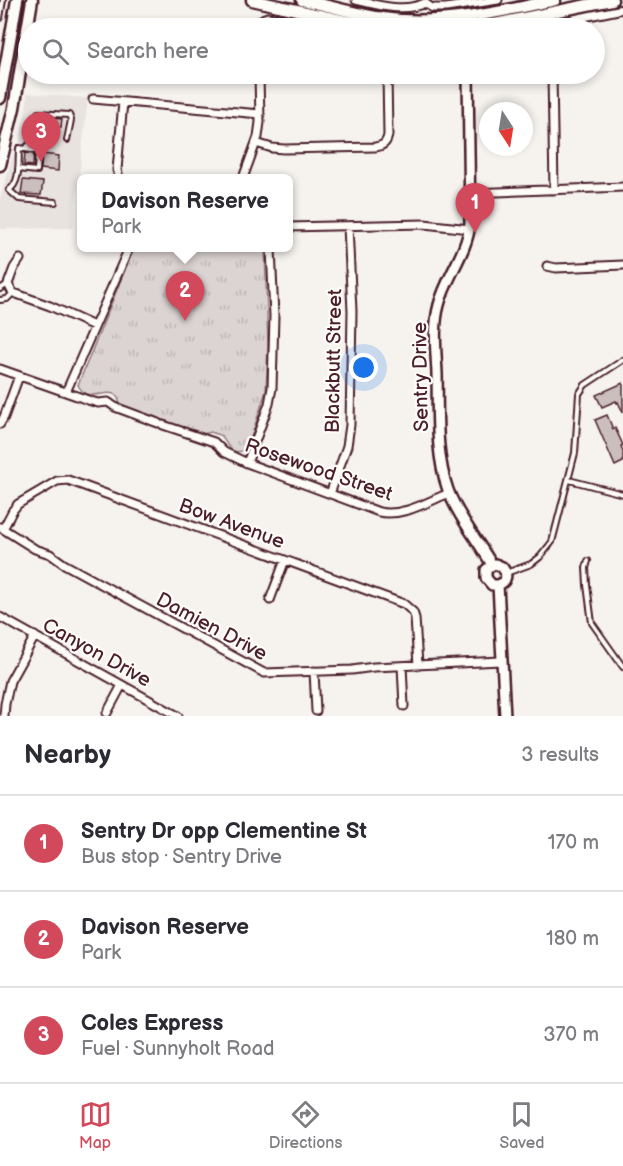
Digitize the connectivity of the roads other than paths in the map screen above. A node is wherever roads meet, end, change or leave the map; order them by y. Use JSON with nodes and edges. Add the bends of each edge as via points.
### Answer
{"nodes":[{"id":1,"x":3,"y":0,"type":"edge"},
{"id":2,"x":17,"y":0,"type":"edge"},
{"id":3,"x":32,"y":0,"type":"edge"},
{"id":4,"x":252,"y":0,"type":"edge"},
{"id":5,"x":302,"y":0,"type":"edge"},
{"id":6,"x":356,"y":0,"type":"edge"},
{"id":7,"x":498,"y":0,"type":"edge"},
{"id":8,"x":555,"y":0,"type":"edge"},
{"id":9,"x":612,"y":0,"type":"edge"},
{"id":10,"x":425,"y":2,"type":"edge"},
{"id":11,"x":623,"y":9,"type":"edge"},
{"id":12,"x":0,"y":18,"type":"edge"},
{"id":13,"x":29,"y":18,"type":"edge"},
{"id":14,"x":332,"y":18,"type":"edge"},
{"id":15,"x":385,"y":18,"type":"edge"},
{"id":16,"x":486,"y":18,"type":"edge"},
{"id":17,"x":525,"y":18,"type":"edge"},
{"id":18,"x":579,"y":18,"type":"edge"},
{"id":19,"x":18,"y":84,"type":"edge"},
{"id":20,"x":260,"y":84,"type":"edge"},
{"id":21,"x":387,"y":84,"type":"edge"},
{"id":22,"x":468,"y":84,"type":"edge"},
{"id":23,"x":552,"y":84,"type":"edge"},
{"id":24,"x":0,"y":98,"type":"edge"},
{"id":25,"x":93,"y":99,"type":"dead end"},
{"id":26,"x":123,"y":102,"type":"junction"},
{"id":27,"x":260,"y":114,"type":"junction"},
{"id":28,"x":67,"y":140,"type":"dead end"},
{"id":29,"x":256,"y":143,"type":"junction"},
{"id":30,"x":23,"y":150,"type":"junction"},
{"id":31,"x":0,"y":165,"type":"edge"},
{"id":32,"x":18,"y":169,"type":"junction"},
{"id":33,"x":118,"y":174,"type":"edge"},
{"id":34,"x":244,"y":174,"type":"edge"},
{"id":35,"x":623,"y":187,"type":"edge"},
{"id":36,"x":554,"y":190,"type":"junction"},
{"id":37,"x":470,"y":193,"type":"junction"},
{"id":38,"x":55,"y":202,"type":"dead end"},
{"id":39,"x":348,"y":226,"type":"junction"},
{"id":40,"x":293,"y":227,"type":"edge"},
{"id":41,"x":470,"y":229,"type":"junction"},
{"id":42,"x":127,"y":252,"type":"edge"},
{"id":43,"x":271,"y":252,"type":"edge"},
{"id":44,"x":20,"y":259,"type":"dead end"},
{"id":45,"x":623,"y":265,"type":"edge"},
{"id":46,"x":547,"y":266,"type":"dead end"},
{"id":47,"x":8,"y":284,"type":"junction"},
{"id":48,"x":0,"y":289,"type":"edge"},
{"id":49,"x":14,"y":293,"type":"junction"},
{"id":50,"x":0,"y":300,"type":"edge"},
{"id":51,"x":94,"y":326,"type":"junction"},
{"id":52,"x":623,"y":360,"type":"edge"},
{"id":53,"x":0,"y":369,"type":"edge"},
{"id":54,"x":19,"y":376,"type":"junction"},
{"id":55,"x":66,"y":392,"type":"junction"},
{"id":56,"x":0,"y":424,"type":"edge"},
{"id":57,"x":247,"y":463,"type":"junction"},
{"id":58,"x":569,"y":480,"type":"junction"},
{"id":59,"x":449,"y":493,"type":"junction"},
{"id":60,"x":330,"y":494,"type":"junction"},
{"id":61,"x":623,"y":494,"type":"edge"},
{"id":62,"x":1,"y":528,"type":"edge"},
{"id":63,"x":285,"y":560,"type":"junction"},
{"id":64,"x":588,"y":561,"type":"dead end"},
{"id":65,"x":492,"y":565,"type":"junction"},
{"id":66,"x":506,"y":573,"type":"junction"},
{"id":67,"x":498,"y":585,"type":"junction"},
{"id":68,"x":270,"y":600,"type":"dead end"},
{"id":69,"x":0,"y":617,"type":"edge"},
{"id":70,"x":35,"y":636,"type":"junction"},
{"id":71,"x":501,"y":661,"type":"junction"},
{"id":72,"x":418,"y":665,"type":"junction"},
{"id":73,"x":402,"y":666,"type":"junction"},
{"id":74,"x":623,"y":667,"type":"edge"},
{"id":75,"x":314,"y":671,"type":"junction"},
{"id":76,"x":122,"y":685,"type":"junction"},
{"id":77,"x":404,"y":706,"type":"dead end"},
{"id":78,"x":316,"y":711,"type":"dead end"},
{"id":79,"x":98,"y":713,"type":"dead end"},
{"id":80,"x":109,"y":715,"type":"edge"},
{"id":81,"x":4,"y":716,"type":"edge"},
{"id":82,"x":178,"y":716,"type":"edge"},
{"id":83,"x":505,"y":716,"type":"edge"}],
"edges":[{"from":1,"to":12,"type":"lane"},
{"from":2,"to":24,"type":"main road"},
{"from":3,"to":13,"type":"main road"},
{"from":4,"to":14,"type":"main road"},
{"from":5,"to":15,"type":"main road"},
{"from":6,"to":10,"type":"street","via":[[407,8]]},
{"from":7,"to":10,"type":"street","via":[[446,8],[432,8]]},
{"from":8,"to":16,"type":"main road"},
{"from":9,"to":17,"type":"main road"},
{"from":11,"to":18,"type":"street"},
{"from":19,"to":31,"type":"main road"},
{"from":20,"to":27,"type":"street"},
{"from":21,"to":29,"type":"street","via":[[388,135],[381,146],[284,149]]},
{"from":22,"to":37,"type":"street","name":"Sentry Drive"},
{"from":23,"to":36,"type":"street"},
{"from":25,"to":26,"type":"street"},
{"from":26,"to":27,"type":"street"},
{"from":26,"to":33,"type":"street"},
{"from":27,"to":29,"type":"street"},
{"from":28,"to":30,"type":"lane","via":[[69,116],[38,113],[33,138]]},
{"from":29,"to":34,"type":"street"},
{"from":30,"to":32,"type":"lane","via":[[19,148]]},
{"from":30,"to":32,"type":"lane","via":[[38,151],[37,171]]},
{"from":32,"to":38,"type":"lane","via":[[16,183],[9,190],[24,200]]},
{"from":35,"to":36,"type":"street"},
{"from":36,"to":37,"type":"street"},
{"from":37,"to":41,"type":"street","name":"Sentry Drive"},
{"from":39,"to":40,"type":"street"},
{"from":39,"to":41,"type":"street","via":[[424,224]]},
{"from":39,"to":60,"type":"street","name":"Blackbutt Street","via":[[352,311],[350,425]]},
{"from":41,"to":59,"type":"street","name":"Sentry Drive","via":[[436,316],[440,452]]},
{"from":42,"to":51,"type":"street"},
{"from":43,"to":57,"type":"street","via":[[272,388]]},
{"from":44,"to":47,"type":"street"},
{"from":45,"to":46,"type":"street"},
{"from":47,"to":48,"type":"lane"},
{"from":47,"to":49,"type":"street"},
{"from":49,"to":50,"type":"lane","via":[[7,300]]},
{"from":49,"to":51,"type":"street"},
{"from":51,"to":55,"type":"street"},
{"from":52,"to":58,"type":"lane","via":[[585,385],[579,394]]},
{"from":53,"to":54,"type":"street","name":"Rosewood Street"},
{"from":54,"to":55,"type":"street","name":"Rosewood Street"},
{"from":54,"to":56,"type":"street"},
{"from":55,"to":57,"type":"street","name":"Rosewood Street","via":[[98,403],[108,402],[214,442],[224,452]]},
{"from":57,"to":60,"type":"street","name":"Rosewood Street"},
{"from":58,"to":61,"type":"lane"},
{"from":58,"to":66,"type":"lane","via":[[555,535],[547,550],[531,564]]},
{"from":59,"to":60,"type":"street","name":"Rosewood Street","via":[[394,513],[379,512]]},
{"from":59,"to":65,"type":"street","name":"Sentry Drive"},
{"from":62,"to":63,"type":"street","name":"Bow Avenue","via":[[18,504],[64,479]]},
{"from":62,"to":75,"type":"street","name":"Damien Drive","via":[[258,671]]},
{"from":63,"to":68,"type":"street"},
{"from":63,"to":72,"type":"street","name":"Bow Avenue","via":[[410,608],[416,623]]},
{"from":64,"to":74,"type":"lane","via":[[586,585],[592,623]]},
{"from":65,"to":66,"type":"street","via":[[502,567]]},
{"from":65,"to":67,"type":"street","via":[[486,570],[486,578],[492,585]]},
{"from":66,"to":67,"type":"street","via":[[504,582]]},
{"from":67,"to":71,"type":"street"},
{"from":69,"to":70,"type":"street","name":"Canyon Drive"},
{"from":70,"to":76,"type":"street","name":"Canyon Drive"},
{"from":70,"to":81,"type":"street","via":[[10,681]]},
{"from":71,"to":72,"type":"street","name":"Damien Drive"},
{"from":71,"to":83,"type":"street"},
{"from":72,"to":73,"type":"street","name":"Damien Drive"},
{"from":73,"to":75,"type":"street","name":"Damien Drive"},
{"from":73,"to":77,"type":"street"},
{"from":75,"to":78,"type":"street"},
{"from":76,"to":80,"type":"street"},
{"from":76,"to":82,"type":"street","name":"Canyon Drive"},
{"from":79,"to":80,"type":"street"}]}
